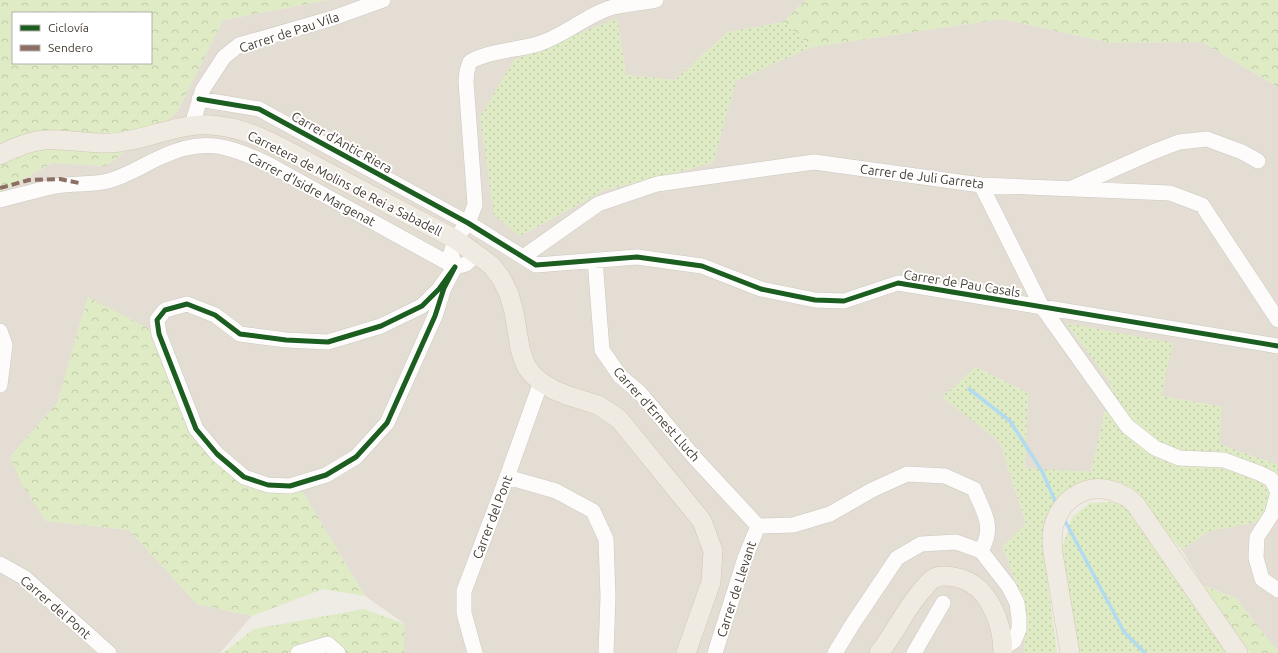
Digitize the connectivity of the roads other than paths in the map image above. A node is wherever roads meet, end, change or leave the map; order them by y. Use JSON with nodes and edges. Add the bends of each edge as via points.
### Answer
{"nodes":[{"id":1,"x":383,"y":0,"type":"edge"},
{"id":2,"x":656,"y":0,"type":"edge"},
{"id":3,"x":199,"y":99,"type":"junction"},
{"id":4,"x":192,"y":125,"type":"junction"},
{"id":5,"x":0,"y":155,"type":"edge"},
{"id":6,"x":1258,"y":161,"type":"dead end"},
{"id":7,"x":981,"y":184,"type":"junction"},
{"id":8,"x":1072,"y":189,"type":"junction"},
{"id":9,"x":0,"y":200,"type":"edge"},
{"id":10,"x":468,"y":223,"type":"junction"},
{"id":11,"x":492,"y":238,"type":"junction"},
{"id":12,"x":455,"y":239,"type":"junction"},
{"id":13,"x":523,"y":257,"type":"junction"},
{"id":14,"x":482,"y":258,"type":"junction"},
{"id":15,"x":594,"y":260,"type":"junction"},
{"id":16,"x":455,"y":266,"type":"junction"},
{"id":17,"x":1042,"y":307,"type":"junction"},
{"id":18,"x":1278,"y":320,"type":"edge"},
{"id":19,"x":0,"y":331,"type":"edge"},
{"id":20,"x":1278,"y":346,"type":"edge"},
{"id":21,"x":541,"y":382,"type":"junction"},
{"id":22,"x":0,"y":385,"type":"edge"},
{"id":23,"x":507,"y":477,"type":"junction"},
{"id":24,"x":1278,"y":492,"type":"edge"},
{"id":25,"x":758,"y":526,"type":"junction"},
{"id":26,"x":982,"y":551,"type":"junction"},
{"id":27,"x":0,"y":564,"type":"edge"},
{"id":28,"x":1278,"y":590,"type":"edge"},
{"id":29,"x":943,"y":602,"type":"dead end"},
{"id":30,"x":1003,"y":651,"type":"edge"},
{"id":31,"x":109,"y":653,"type":"edge"},
{"id":32,"x":298,"y":653,"type":"edge"},
{"id":33,"x":338,"y":653,"type":"edge"},
{"id":34,"x":475,"y":653,"type":"edge"},
{"id":35,"x":606,"y":653,"type":"edge"},
{"id":36,"x":686,"y":653,"type":"edge"},
{"id":37,"x":715,"y":653,"type":"edge"},
{"id":38,"x":835,"y":653,"type":"edge"},
{"id":39,"x":879,"y":653,"type":"edge"},
{"id":40,"x":914,"y":653,"type":"edge"},
{"id":41,"x":1070,"y":653,"type":"edge"},
{"id":42,"x":1238,"y":653,"type":"edge"}],
"edges":[{"from":1,"to":3,"type":"street","name":"Carrer de Pau Vila","via":[[333,18],[239,45],[224,57]]},
{"from":2,"to":10,"type":"street","via":[[608,9],[540,43],[478,57],[470,62],[466,82],[475,205]]},
{"from":3,"to":4,"type":"street","name":"Carrer de Pau Vila"},
{"from":3,"to":10,"type":"street","name":"Carrer d'Antic Riera","via":[[259,109]]},
{"from":4,"to":5,"type":"main road","name":"Carretera de Molins de Rei a Sabadell","via":[[110,143],[42,140]]},
{"from":4,"to":12,"type":"main road","name":"Carretera de Molins de Rei a Sabadell","via":[[227,127],[256,136]]},
{"from":6,"to":8,"type":"street","via":[[1207,139],[1179,142]]},
{"from":7,"to":8,"type":"street","name":"Carrer de Juli Garreta"},
{"from":7,"to":13,"type":"street","name":"Carrer de Juli Garreta","via":[[814,162],[657,184],[598,204]]},
{"from":7,"to":17,"type":"street"},
{"from":8,"to":18,"type":"street","name":"Carrer de Juli Garreta","via":[[1170,193],[1202,205]]},
{"from":9,"to":16,"type":"street","name":"Carrer d'Isidre Margenat","via":[[56,186],[103,182],[132,172],[179,149],[212,145],[245,153],[268,164]]},
{"from":10,"to":11,"type":"street","name":"Carrer de Pau Casals"},
{"from":10,"to":12,"type":"street"},
{"from":11,"to":13,"type":"street","name":"Carrer de Pau Casals"},
{"from":11,"to":14,"type":"street"},
{"from":12,"to":14,"type":"main road","name":"Carretera de Molins de Rei a Sabadell"},
{"from":12,"to":16,"type":"street","via":[[451,252]]},
{"from":13,"to":15,"type":"street","name":"Carrer de Pau Casals","via":[[536,265]]},
{"from":14,"to":16,"type":"street"},
{"from":14,"to":21,"type":"main road","via":[[502,278],[514,312],[526,366]]},
{"from":15,"to":17,"type":"street","name":"Carrer de Pau Casals","via":[[637,257],[702,266],[761,289],[815,300],[844,300],[898,283]]},
{"from":15,"to":25,"type":"street","name":"Carrer d'Ernest Lluch","via":[[602,350],[620,376],[640,393],[694,457]]},
{"from":16,"to":16,"type":"street","via":[[439,289],[422,306],[382,326],[328,342],[240,334],[215,315],[187,304],[165,310],[157,320],[160,334],[196,428],[217,454],[244,478],[268,485],[290,486],[326,475],[356,458],[387,423]]},
{"from":17,"to":20,"type":"street","name":"Carrer de Pau Casals"},
{"from":17,"to":24,"type":"street","via":[[1132,430],[1156,448],[1179,458],[1224,460],[1259,473],[1271,479]]},
{"from":19,"to":22,"type":"street","via":[[5,345]]},
{"from":21,"to":23,"type":"street","name":"Carrer del Pont"},
{"from":21,"to":36,"type":"main road","via":[[569,396],[598,405],[619,419],[702,521],[713,551],[711,582]]},
{"from":23,"to":34,"type":"street","name":"Carrer del Pont","via":[[464,591],[464,613]]},
{"from":23,"to":35,"type":"street","via":[[556,491],[593,511],[606,538]]},
{"from":24,"to":28,"type":"street","via":[[1272,514],[1258,537],[1256,558],[1262,579]]},
{"from":25,"to":26,"type":"street","via":[[793,525],[830,514],[907,474],[944,476],[974,490],[988,522],[987,541]]},
{"from":25,"to":37,"type":"street","name":"Carrer de Llevant","via":[[745,558]]},
{"from":26,"to":30,"type":"street","via":[[1009,587],[1017,603],[1019,629],[1014,641]]},
{"from":26,"to":38,"type":"street","via":[[956,542],[921,544],[897,558]]},
{"from":27,"to":31,"type":"street","name":"Carrer del Pont","via":[[25,578]]},
{"from":29,"to":40,"type":"street"},
{"from":30,"to":39,"type":"main road","via":[[998,619],[982,592],[962,578],[946,576],[933,578],[914,598]]},
{"from":32,"to":33,"type":"street","via":[[328,644]]},
{"from":41,"to":42,"type":"main road","via":[[1053,553],[1053,530],[1062,508],[1072,497],[1085,490],[1099,488],[1127,496],[1136,505]]}]}
